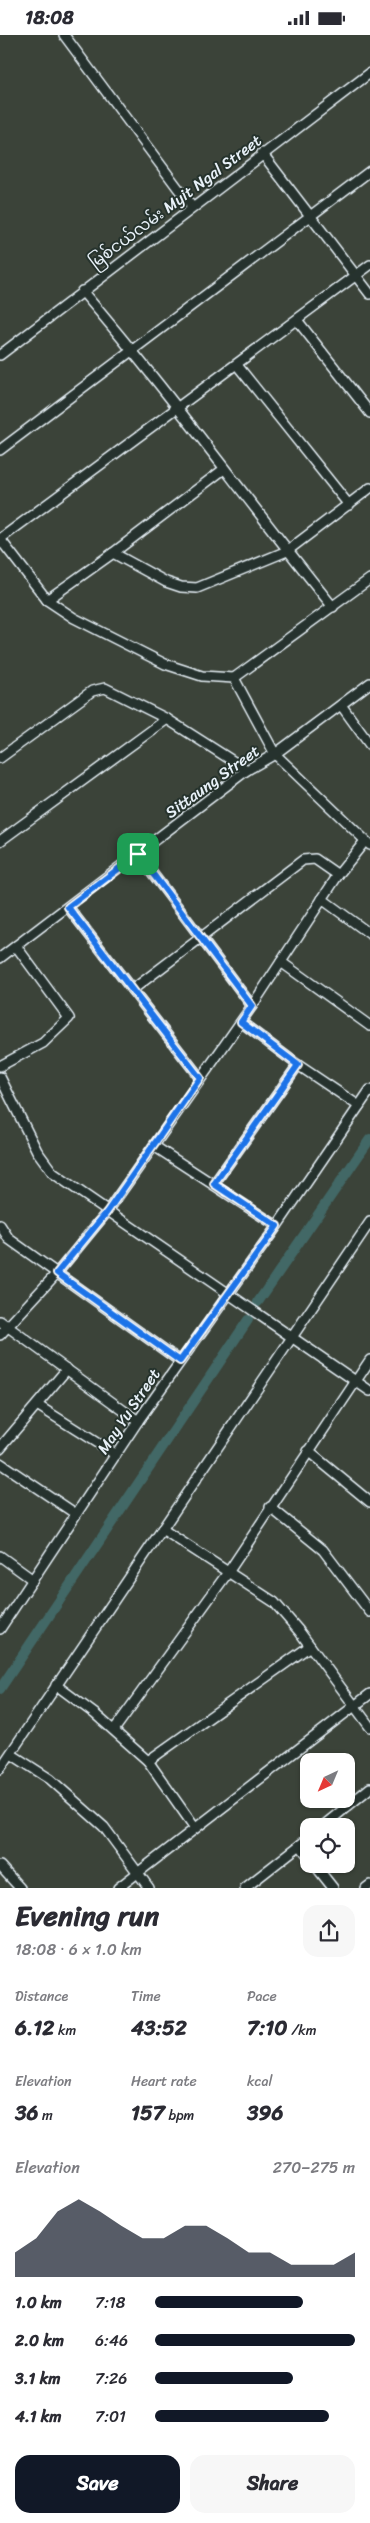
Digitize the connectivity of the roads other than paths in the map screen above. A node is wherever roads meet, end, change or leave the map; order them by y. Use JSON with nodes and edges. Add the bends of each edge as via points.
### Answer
{"nodes":[{"id":1,"x":64,"y":35,"type":"edge"},
{"id":2,"x":370,"y":73,"type":"edge"},
{"id":3,"x":262,"y":153,"type":"junction"},
{"id":4,"x":370,"y":171,"type":"edge"},
{"id":5,"x":192,"y":207,"type":"junction"},
{"id":6,"x":310,"y":216,"type":"junction"},
{"id":7,"x":370,"y":265,"type":"edge"},
{"id":8,"x":357,"y":275,"type":"junction"},
{"id":9,"x":82,"y":291,"type":"junction"},
{"id":10,"x":370,"y":294,"type":"edge"},
{"id":11,"x":297,"y":320,"type":"junction"},
{"id":12,"x":134,"y":350,"type":"junction"},
{"id":13,"x":0,"y":355,"type":"edge"},
{"id":14,"x":238,"y":365,"type":"junction"},
{"id":15,"x":178,"y":409,"type":"junction"},
{"id":16,"x":370,"y":413,"type":"edge"},
{"id":17,"x":0,"y":450,"type":"edge"},
{"id":18,"x":224,"y":469,"type":"junction"},
{"id":19,"x":370,"y":488,"type":"edge"},
{"id":20,"x":349,"y":505,"type":"junction"},
{"id":21,"x":0,"y":539,"type":"edge"},
{"id":22,"x":287,"y":551,"type":"junction"},
{"id":23,"x":113,"y":553,"type":"junction"},
{"id":24,"x":370,"y":579,"type":"edge"},
{"id":25,"x":47,"y":600,"type":"junction"},
{"id":26,"x":333,"y":607,"type":"junction"},
{"id":27,"x":234,"y":678,"type":"junction"},
{"id":28,"x":370,"y":683,"type":"edge"},
{"id":29,"x":340,"y":705,"type":"junction"},
{"id":30,"x":167,"y":719,"type":"junction"},
{"id":31,"x":370,"y":745,"type":"edge"},
{"id":32,"x":275,"y":754,"type":"junction"},
{"id":33,"x":0,"y":758,"type":"edge"},
{"id":34,"x":247,"y":770,"type":"junction"},
{"id":35,"x":0,"y":841,"type":"edge"},
{"id":36,"x":367,"y":843,"type":"edge"},
{"id":37,"x":138,"y":854,"type":"junction"},
{"id":38,"x":338,"y":875,"type":"junction"},
{"id":39,"x":322,"y":899,"type":"junction"},
{"id":40,"x":68,"y":907,"type":"junction"},
{"id":41,"x":370,"y":934,"type":"edge"},
{"id":42,"x":200,"y":937,"type":"junction"},
{"id":43,"x":16,"y":946,"type":"junction"},
{"id":44,"x":0,"y":958,"type":"edge"},
{"id":45,"x":281,"y":962,"type":"junction"},
{"id":46,"x":132,"y":990,"type":"junction"},
{"id":47,"x":252,"y":1006,"type":"junction"},
{"id":48,"x":241,"y":1022,"type":"junction"},
{"id":49,"x":370,"y":1026,"type":"edge"},
{"id":50,"x":298,"y":1065,"type":"junction"},
{"id":51,"x":0,"y":1066,"type":"edge"},
{"id":52,"x":0,"y":1077,"type":"edge"},
{"id":53,"x":200,"y":1078,"type":"junction"},
{"id":54,"x":370,"y":1090,"type":"edge"},
{"id":55,"x":358,"y":1106,"type":"junction"},
{"id":56,"x":154,"y":1146,"type":"junction"},
{"id":57,"x":214,"y":1184,"type":"junction"},
{"id":58,"x":107,"y":1212,"type":"junction"},
{"id":59,"x":370,"y":1222,"type":"edge"},
{"id":60,"x":0,"y":1225,"type":"edge"},
{"id":61,"x":277,"y":1226,"type":"junction"},
{"id":62,"x":57,"y":1273,"type":"junction"},
{"id":63,"x":229,"y":1293,"type":"junction"},
{"id":64,"x":4,"y":1324,"type":"edge"},
{"id":65,"x":0,"y":1335,"type":"edge"},
{"id":66,"x":293,"y":1337,"type":"junction"},
{"id":67,"x":370,"y":1360,"type":"edge"},
{"id":68,"x":180,"y":1361,"type":"junction"},
{"id":69,"x":67,"y":1369,"type":"junction"},
{"id":70,"x":356,"y":1381,"type":"junction"},
{"id":71,"x":370,"y":1391,"type":"edge"},
{"id":72,"x":37,"y":1405,"type":"junction"},
{"id":73,"x":138,"y":1421,"type":"junction"},
{"id":74,"x":0,"y":1448,"type":"edge"},
{"id":75,"x":308,"y":1451,"type":"junction"},
{"id":76,"x":116,"y":1455,"type":"junction"},
{"id":77,"x":0,"y":1463,"type":"edge"},
{"id":78,"x":370,"y":1502,"type":"edge"},
{"id":79,"x":270,"y":1507,"type":"junction"},
{"id":80,"x":76,"y":1514,"type":"junction"},
{"id":81,"x":162,"y":1529,"type":"junction"},
{"id":82,"x":0,"y":1556,"type":"edge"},
{"id":83,"x":229,"y":1571,"type":"junction"},
{"id":84,"x":32,"y":1580,"type":"junction"},
{"id":85,"x":370,"y":1612,"type":"edge"},
{"id":86,"x":0,"y":1629,"type":"edge"},
{"id":87,"x":310,"y":1646,"type":"junction"},
{"id":88,"x":56,"y":1685,"type":"junction"},
{"id":89,"x":370,"y":1694,"type":"edge"},
{"id":90,"x":356,"y":1705,"type":"junction"},
{"id":91,"x":370,"y":1727,"type":"edge"},
{"id":92,"x":114,"y":1730,"type":"junction"},
{"id":93,"x":11,"y":1753,"type":"junction"},
{"id":94,"x":148,"y":1761,"type":"junction"},
{"id":95,"x":0,"y":1769,"type":"edge"},
{"id":96,"x":370,"y":1788,"type":"edge"},
{"id":97,"x":333,"y":1818,"type":"edge"},
{"id":98,"x":195,"y":1828,"type":"junction"},
{"id":99,"x":300,"y":1845,"type":"edge"},
{"id":100,"x":0,"y":1866,"type":"edge"},
{"id":101,"x":138,"y":1873,"type":"junction"},
{"id":102,"x":321,"y":1873,"type":"edge"},
{"id":103,"x":370,"y":1885,"type":"edge"},
{"id":104,"x":20,"y":1888,"type":"edge"},
{"id":105,"x":118,"y":1888,"type":"edge"},
{"id":106,"x":149,"y":1888,"type":"edge"},
{"id":107,"x":245,"y":1888,"type":"edge"},
{"id":108,"x":333,"y":1888,"type":"edge"},
{"id":109,"x":366,"y":1888,"type":"edge"}],
"edges":[{"from":1,"to":5,"type":"street"},
{"from":2,"to":3,"type":"street","name":"မြစ်ငယ်လမ်း Myit Ngal Street"},
{"from":3,"to":5,"type":"street","name":"မြစ်ငယ်လမ်း Myit Ngal Street"},
{"from":3,"to":6,"type":"street"},
{"from":4,"to":6,"type":"street"},
{"from":5,"to":9,"type":"street","name":"မြစ်ငယ်လမ်း Myit Ngal Street"},
{"from":6,"to":8,"type":"street"},
{"from":6,"to":12,"type":"street"},
{"from":7,"to":8,"type":"street"},
{"from":8,"to":10,"type":"street"},
{"from":8,"to":11,"type":"street"},
{"from":9,"to":12,"type":"street"},
{"from":9,"to":13,"type":"street","name":"မြစ်ငယ်လမ်း Myit Ngal Street"},
{"from":11,"to":14,"type":"street"},
{"from":11,"to":16,"type":"street"},
{"from":12,"to":15,"type":"street"},
{"from":12,"to":17,"type":"street"},
{"from":14,"to":15,"type":"street"},
{"from":14,"to":20,"type":"street"},
{"from":15,"to":18,"type":"street"},
{"from":15,"to":21,"type":"street"},
{"from":18,"to":22,"type":"street"},
{"from":18,"to":23,"type":"street"},
{"from":19,"to":20,"type":"street"},
{"from":20,"to":22,"type":"street"},
{"from":21,"to":25,"type":"street"},
{"from":22,"to":23,"type":"street","via":[[197,588],[166,582]]},
{"from":22,"to":26,"type":"street"},
{"from":23,"to":25,"type":"street"},
{"from":24,"to":26,"type":"street"},
{"from":25,"to":27,"type":"street","via":[[74,618],[164,664],[202,676]]},
{"from":26,"to":27,"type":"street"},
{"from":27,"to":32,"type":"street"},
{"from":28,"to":29,"type":"street","name":"Sittaung Street"},
{"from":29,"to":31,"type":"street"},
{"from":29,"to":32,"type":"street","name":"Sittaung Street"},
{"from":30,"to":33,"type":"street","via":[[105,688],[98,688]]},
{"from":30,"to":34,"type":"street"},
{"from":30,"to":35,"type":"street"},
{"from":32,"to":34,"type":"street","name":"Sittaung Street"},
{"from":32,"to":36,"type":"street"},
{"from":34,"to":37,"type":"street","name":"Sittaung Street"},
{"from":36,"to":38,"type":"street"},
{"from":37,"to":40,"type":"street","name":"Sittaung Street"},
{"from":37,"to":42,"type":"street"},
{"from":38,"to":39,"type":"street"},
{"from":38,"to":42,"type":"street","via":[[315,859],[303,860]]},
{"from":39,"to":41,"type":"street"},
{"from":39,"to":45,"type":"street"},
{"from":40,"to":43,"type":"street","name":"Sittaung Street"},
{"from":40,"to":46,"type":"street"},
{"from":42,"to":46,"type":"street"},
{"from":42,"to":47,"type":"street"},
{"from":43,"to":44,"type":"street","name":"Sittaung Street"},
{"from":43,"to":51,"type":"street","via":[[69,1018],[43,1043]]},
{"from":45,"to":47,"type":"street"},
{"from":45,"to":49,"type":"street"},
{"from":46,"to":53,"type":"street"},
{"from":47,"to":48,"type":"street"},
{"from":48,"to":50,"type":"street"},
{"from":48,"to":53,"type":"street"},
{"from":50,"to":55,"type":"street"},
{"from":50,"to":57,"type":"street"},
{"from":52,"to":58,"type":"street","via":[[37,1151],[53,1173]]},
{"from":53,"to":56,"type":"street"},
{"from":54,"to":55,"type":"street","name":"May Yu Street"},
{"from":55,"to":61,"type":"street","name":"May Yu Street"},
{"from":56,"to":57,"type":"street"},
{"from":56,"to":58,"type":"street"},
{"from":57,"to":61,"type":"street"},
{"from":58,"to":62,"type":"street"},
{"from":58,"to":63,"type":"street"},
{"from":59,"to":66,"type":"street"},
{"from":60,"to":62,"type":"street","via":[[8,1239]]},
{"from":61,"to":63,"type":"street","name":"May Yu Street"},
{"from":62,"to":64,"type":"street"},
{"from":62,"to":68,"type":"street"},
{"from":63,"to":66,"type":"street"},
{"from":63,"to":68,"type":"street","name":"May Yu Street"},
{"from":64,"to":65,"type":"street"},
{"from":64,"to":69,"type":"street"},
{"from":66,"to":70,"type":"street"},
{"from":66,"to":81,"type":"street"},
{"from":67,"to":70,"type":"street"},
{"from":68,"to":73,"type":"street","name":"May Yu Street"},
{"from":69,"to":72,"type":"street"},
{"from":69,"to":73,"type":"street"},
{"from":70,"to":71,"type":"street"},
{"from":70,"to":75,"type":"street"},
{"from":72,"to":74,"type":"street"},
{"from":72,"to":76,"type":"street"},
{"from":73,"to":76,"type":"street","name":"May Yu Street"},
{"from":75,"to":78,"type":"street"},
{"from":75,"to":79,"type":"street"},
{"from":76,"to":80,"type":"street","name":"May Yu Street"},
{"from":77,"to":80,"type":"street"},
{"from":79,"to":83,"type":"street"},
{"from":79,"to":85,"type":"street","via":[[322,1550]]},
{"from":80,"to":84,"type":"street","name":"May Yu Street"},
{"from":81,"to":83,"type":"street"},
{"from":81,"to":88,"type":"street"},
{"from":82,"to":84,"type":"street"},
{"from":83,"to":87,"type":"street","via":[[274,1602]]},
{"from":83,"to":92,"type":"street"},
{"from":84,"to":86,"type":"street","name":"May Yu Street"},
{"from":87,"to":90,"type":"street"},
{"from":87,"to":94,"type":"street"},
{"from":88,"to":92,"type":"street"},
{"from":88,"to":93,"type":"street"},
{"from":89,"to":90,"type":"street"},
{"from":90,"to":91,"type":"street"},
{"from":90,"to":98,"type":"street"},
{"from":92,"to":94,"type":"street"},
{"from":93,"to":95,"type":"street"},
{"from":93,"to":101,"type":"street","via":[[50,1779],[104,1827]]},
{"from":94,"to":98,"type":"street"},
{"from":96,"to":97,"type":"street"},
{"from":98,"to":101,"type":"street"},
{"from":99,"to":107,"type":"street"},
{"from":100,"to":104,"type":"street"},
{"from":101,"to":105,"type":"street"},
{"from":101,"to":106,"type":"street"},
{"from":102,"to":108,"type":"street"},
{"from":103,"to":109,"type":"street"}]}
